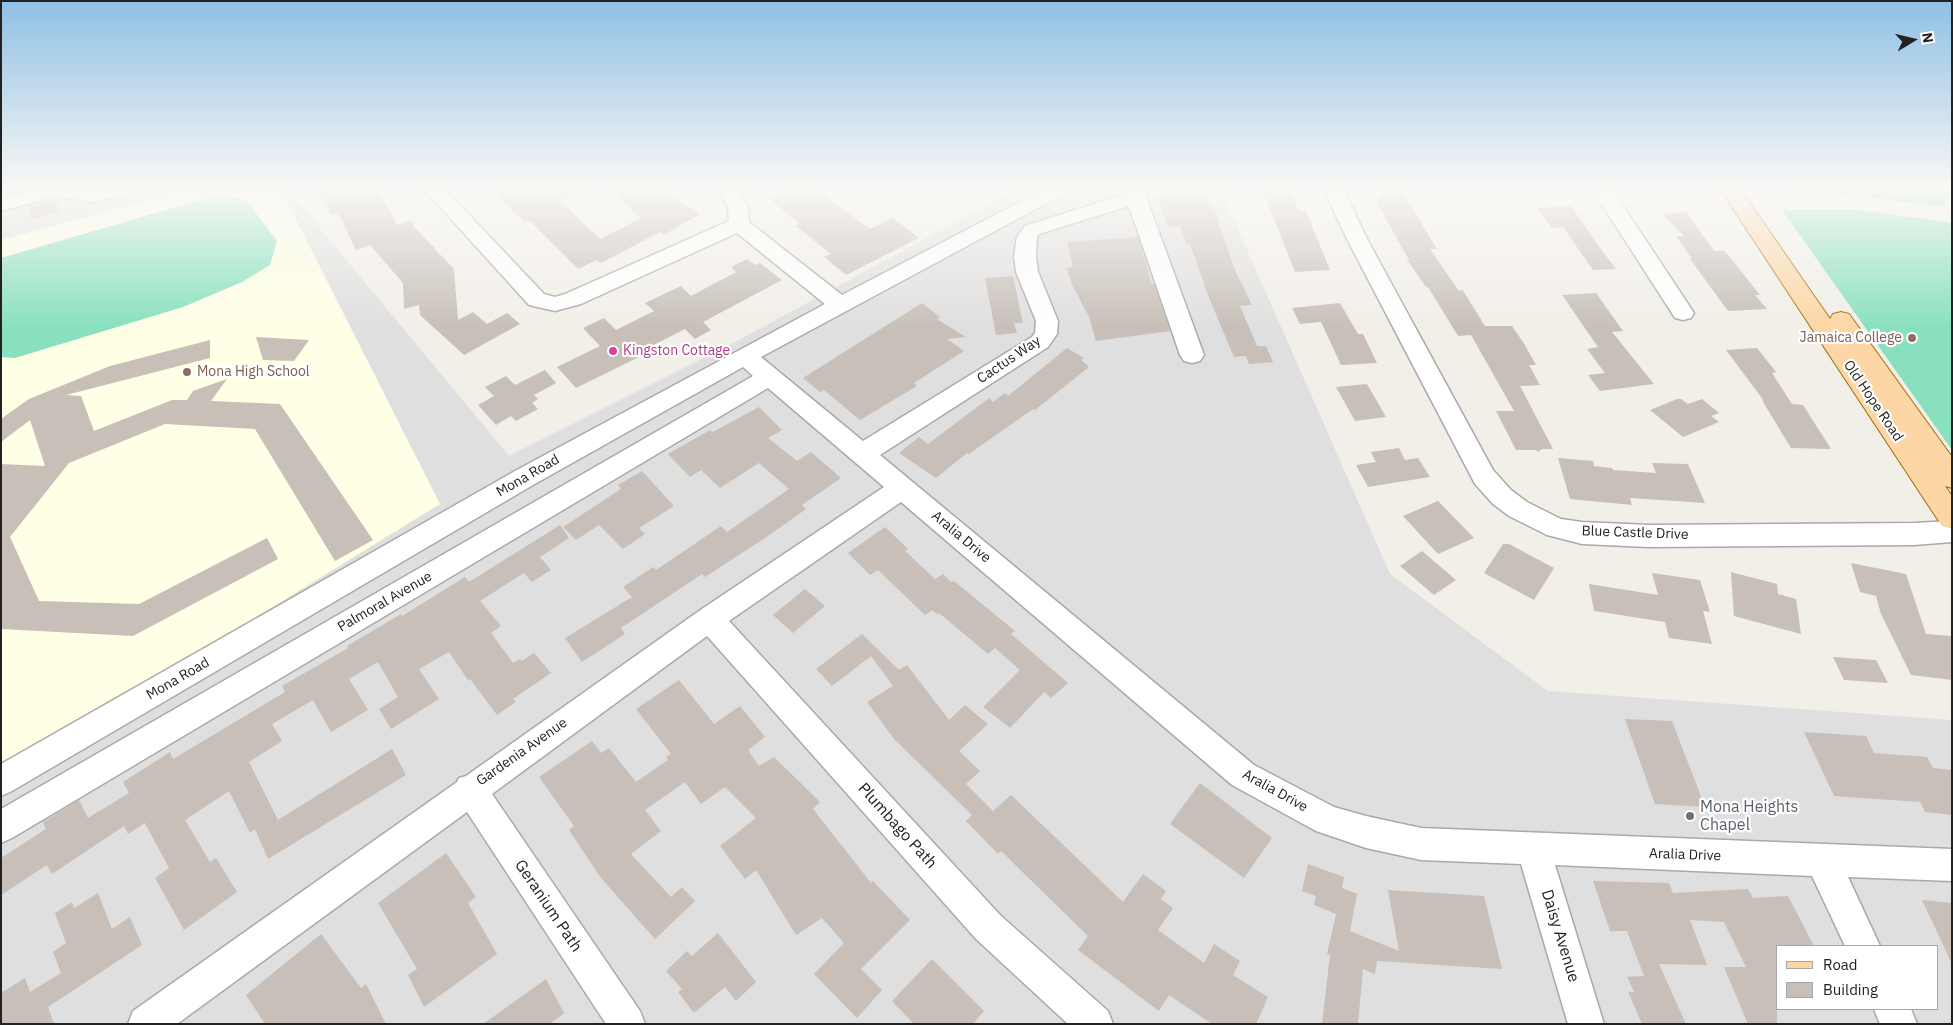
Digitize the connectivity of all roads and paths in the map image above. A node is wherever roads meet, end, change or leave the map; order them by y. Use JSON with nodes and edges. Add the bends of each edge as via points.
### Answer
{"nodes":[{"id":1,"x":478,"y":234,"type":"edge"},
{"id":2,"x":717,"y":234,"type":"edge"},
{"id":3,"x":751,"y":234,"type":"edge"},
{"id":4,"x":974,"y":234,"type":"edge"},
{"id":5,"x":1029,"y":234,"type":"edge"},
{"id":6,"x":1149,"y":234,"type":"edge"},
{"id":7,"x":1356,"y":234,"type":"edge"},
{"id":8,"x":1631,"y":234,"type":"edge"},
{"id":9,"x":1760,"y":234,"type":"edge"},
{"id":10,"x":1780,"y":234,"type":"edge"},
{"id":11,"x":841,"y":305,"type":"junction"},
{"id":12,"x":1683,"y":313,"type":"dead end"},
{"id":13,"x":1192,"y":355,"type":"dead end"},
{"id":14,"x":745,"y":356,"type":"junction"},
{"id":15,"x":769,"y":377,"type":"junction"},
{"id":16,"x":862,"y":454,"type":"junction"},
{"id":17,"x":1952,"y":478,"type":"edge"},
{"id":18,"x":902,"y":488,"type":"junction"},
{"id":19,"x":1952,"y":518,"type":"edge"},
{"id":20,"x":1952,"y":531,"type":"edge"},
{"id":21,"x":708,"y":619,"type":"junction"},
{"id":22,"x":1,"y":782,"type":"edge"},
{"id":23,"x":470,"y":789,"type":"junction"},
{"id":24,"x":1,"y":827,"type":"edge"},
{"id":25,"x":1534,"y":849,"type":"junction"},
{"id":26,"x":1822,"y":860,"type":"junction"},
{"id":27,"x":1952,"y":864,"type":"edge"},
{"id":28,"x":1863,"y":945,"type":"edge"},
{"id":29,"x":1892,"y":1010,"type":"edge"},
{"id":30,"x":163,"y":1019,"type":"edge"},
{"id":31,"x":627,"y":1024,"type":"edge"},
{"id":32,"x":1095,"y":1024,"type":"edge"},
{"id":33,"x":1586,"y":1024,"type":"edge"},
{"id":34,"x":1899,"y":1024,"type":"edge"}],
"edges":[{"from":1,"to":2,"type":"street","via":[[537,300],[555,304]]},
{"from":3,"to":11,"type":"street"},
{"from":4,"to":11,"type":"street","name":"Mona Road"},
{"from":5,"to":16,"type":"street","name":"Cactus Way","via":[[1025,256],[1027,272],[1047,321],[1046,334],[1040,342]]},
{"from":6,"to":13,"type":"street"},
{"from":7,"to":20,"type":"street","name":"Blue Castle Drive","via":[[1484,477],[1518,509],[1556,528],[1582,533],[1649,536]]},
{"from":8,"to":12,"type":"street"},
{"from":9,"to":19,"type":"main road","name":"Old Hope Road"},
{"from":10,"to":17,"type":"main road","name":"Old Hope Road"},
{"from":11,"to":14,"type":"street","name":"Mona Road"},
{"from":14,"to":15,"type":"street","name":"Aralia Drive"},
{"from":14,"to":22,"type":"street","name":"Mona Road","via":[[524,478]]},
{"from":15,"to":16,"type":"street","name":"Aralia Drive"},
{"from":15,"to":24,"type":"street","name":"Palmoral Avenue"},
{"from":16,"to":18,"type":"street","name":"Aralia Drive"},
{"from":18,"to":21,"type":"street","name":"Gardenia Avenue"},
{"from":18,"to":25,"type":"street","name":"Aralia Drive","via":[[1243,775],[1327,820],[1366,832],[1421,844]]},
{"from":21,"to":23,"type":"street","name":"Gardenia Avenue"},
{"from":21,"to":32,"type":"street","name":"Plumbago Path","via":[[988,927]]},
{"from":23,"to":30,"type":"street","name":"Gardenia Avenue"},
{"from":23,"to":31,"type":"street","name":"Geranium Path"},
{"from":25,"to":26,"type":"street","name":"Aralia Drive"},
{"from":25,"to":33,"type":"street","name":"Daisy Avenue"},
{"from":26,"to":27,"type":"street","name":"Aralia Drive"},
{"from":26,"to":28,"type":"street"},
{"from":29,"to":34,"type":"street"}]}
